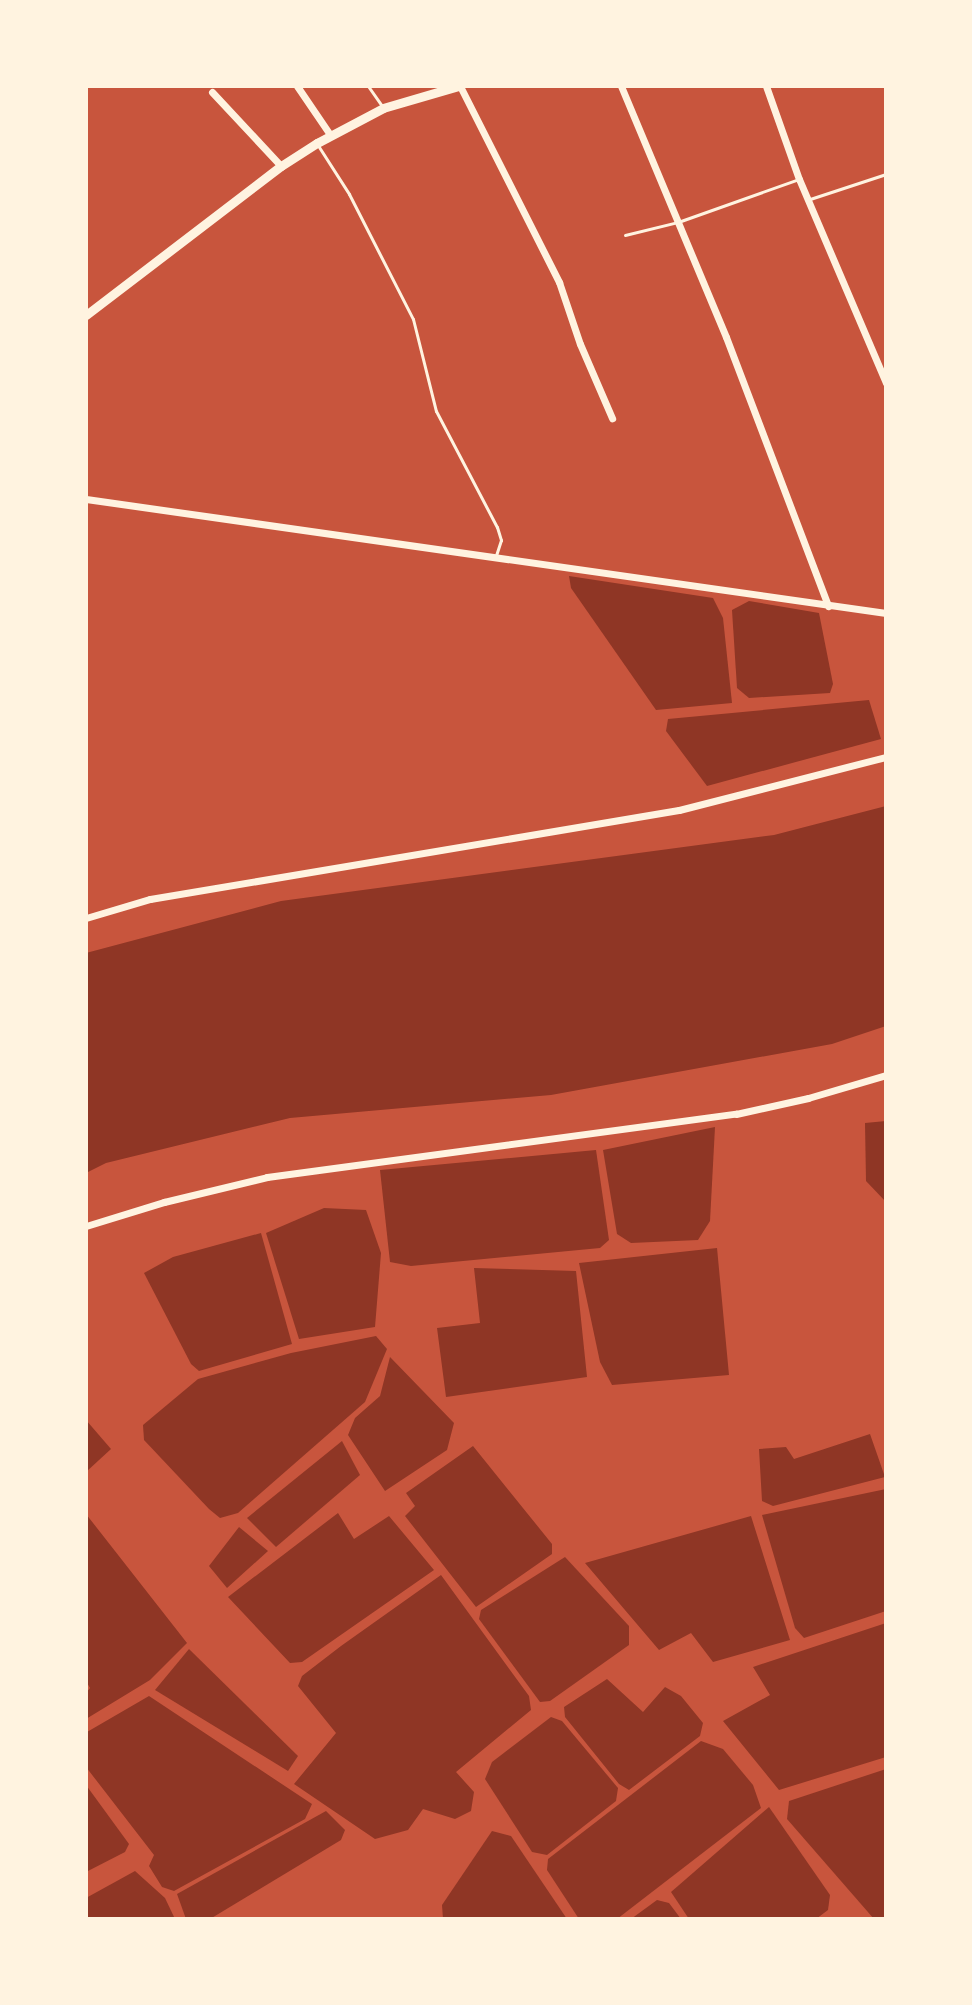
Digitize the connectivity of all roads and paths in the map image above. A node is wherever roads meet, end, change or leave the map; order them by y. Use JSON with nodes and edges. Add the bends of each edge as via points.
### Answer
{"nodes":[{"id":1,"x":297,"y":86,"type":"edge"},
{"id":2,"x":368,"y":86,"type":"edge"},
{"id":3,"x":459,"y":86,"type":"edge"},
{"id":4,"x":621,"y":86,"type":"edge"},
{"id":5,"x":766,"y":86,"type":"edge"},
{"id":6,"x":212,"y":92,"type":"dead end"},
{"id":7,"x":383,"y":108,"type":"junction"},
{"id":8,"x":331,"y":136,"type":"junction"},
{"id":9,"x":317,"y":143,"type":"junction"},
{"id":10,"x":281,"y":166,"type":"junction"},
{"id":11,"x":886,"y":174,"type":"edge"},
{"id":12,"x":799,"y":179,"type":"junction"},
{"id":13,"x":807,"y":200,"type":"junction"},
{"id":14,"x":678,"y":222,"type":"junction"},
{"id":15,"x":625,"y":235,"type":"dead end"},
{"id":16,"x":86,"y":315,"type":"edge"},
{"id":17,"x":886,"y":383,"type":"edge"},
{"id":18,"x":612,"y":418,"type":"dead end"},
{"id":19,"x":86,"y":499,"type":"edge"},
{"id":20,"x":495,"y":559,"type":"junction"},
{"id":21,"x":828,"y":606,"type":"junction"},
{"id":22,"x":886,"y":613,"type":"edge"},
{"id":23,"x":886,"y":757,"type":"edge"},
{"id":24,"x":86,"y":918,"type":"edge"},
{"id":25,"x":886,"y":1075,"type":"edge"},
{"id":26,"x":86,"y":1226,"type":"edge"}],
"edges":[{"from":1,"to":8,"type":"street"},
{"from":2,"to":7,"type":"lane"},
{"from":3,"to":7,"type":"street"},
{"from":3,"to":18,"type":"street","via":[[559,282]]},
{"from":4,"to":14,"type":"street"},
{"from":5,"to":12,"type":"street"},
{"from":6,"to":10,"type":"street"},
{"from":7,"to":8,"type":"street"},
{"from":8,"to":9,"type":"street"},
{"from":9,"to":10,"type":"street"},
{"from":9,"to":20,"type":"lane","via":[[413,319],[436,411],[497,527],[501,540]]},
{"from":10,"to":16,"type":"street"},
{"from":11,"to":13,"type":"lane"},
{"from":12,"to":13,"type":"street"},
{"from":12,"to":14,"type":"lane"},
{"from":13,"to":17,"type":"street"},
{"from":14,"to":15,"type":"lane"},
{"from":14,"to":21,"type":"street"},
{"from":19,"to":20,"type":"street"},
{"from":20,"to":21,"type":"street"},
{"from":21,"to":22,"type":"street"},
{"from":23,"to":24,"type":"street","via":[[679,810],[150,899]]},
{"from":25,"to":26,"type":"street","via":[[736,1114],[267,1177]]}]}
